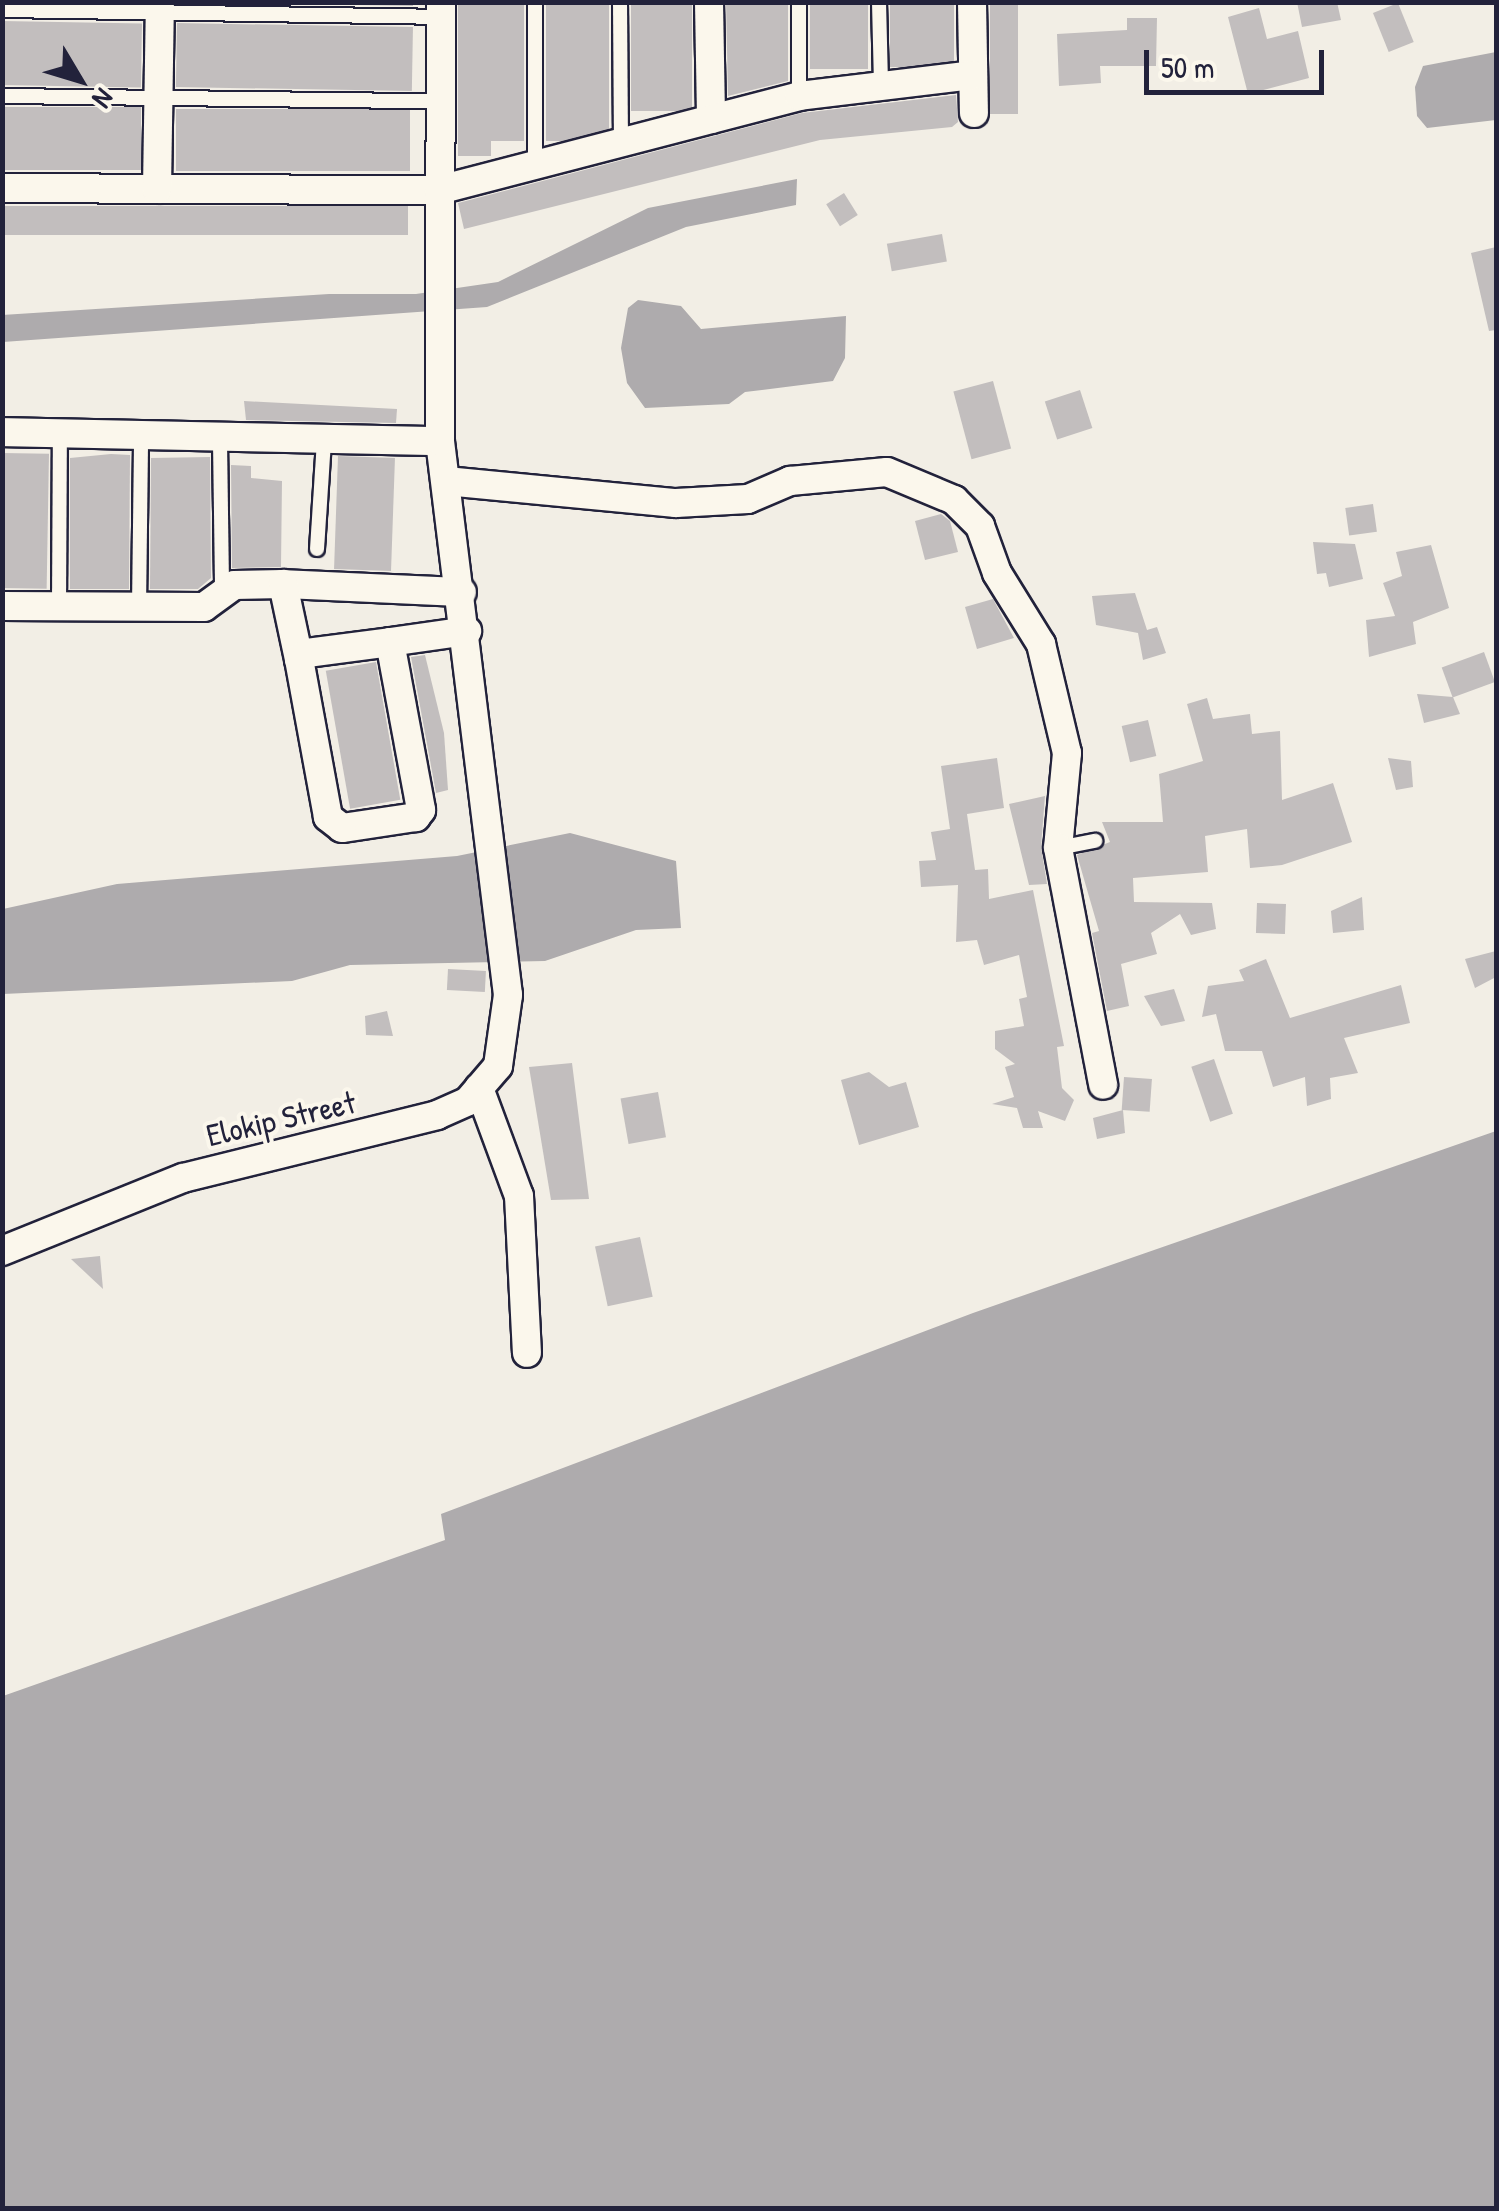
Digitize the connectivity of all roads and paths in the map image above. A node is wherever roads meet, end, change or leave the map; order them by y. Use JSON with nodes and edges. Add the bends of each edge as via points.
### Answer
{"nodes":[{"id":1,"x":535,"y":2,"type":"edge"},
{"id":2,"x":620,"y":2,"type":"edge"},
{"id":3,"x":709,"y":2,"type":"edge"},
{"id":4,"x":799,"y":2,"type":"edge"},
{"id":5,"x":879,"y":2,"type":"edge"},
{"id":6,"x":972,"y":2,"type":"edge"},
{"id":7,"x":160,"y":8,"type":"edge"},
{"id":8,"x":2,"y":10,"type":"edge"},
{"id":9,"x":441,"y":10,"type":"edge"},
{"id":10,"x":973,"y":75,"type":"junction"},
{"id":11,"x":880,"y":86,"type":"junction"},
{"id":12,"x":2,"y":96,"type":"edge"},
{"id":13,"x":799,"y":96,"type":"junction"},
{"id":14,"x":158,"y":98,"type":"junction"},
{"id":15,"x":440,"y":101,"type":"junction"},
{"id":16,"x":974,"y":113,"type":"dead end"},
{"id":17,"x":711,"y":119,"type":"junction"},
{"id":18,"x":621,"y":143,"type":"junction"},
{"id":19,"x":534,"y":165,"type":"junction"},
{"id":20,"x":2,"y":188,"type":"edge"},
{"id":21,"x":157,"y":189,"type":"junction"},
{"id":22,"x":439,"y":190,"type":"junction"},
{"id":23,"x":2,"y":432,"type":"edge"},
{"id":24,"x":60,"y":434,"type":"junction"},
{"id":25,"x":141,"y":438,"type":"junction"},
{"id":26,"x":324,"y":440,"type":"junction"},
{"id":27,"x":220,"y":441,"type":"junction"},
{"id":28,"x":440,"y":441,"type":"junction"},
{"id":29,"x":446,"y":480,"type":"junction"},
{"id":30,"x":317,"y":548,"type":"dead end"},
{"id":31,"x":283,"y":584,"type":"junction"},
{"id":32,"x":462,"y":592,"type":"junction"},
{"id":33,"x":222,"y":593,"type":"junction"},
{"id":34,"x":2,"y":606,"type":"edge"},
{"id":35,"x":59,"y":608,"type":"junction"},
{"id":36,"x":139,"y":608,"type":"junction"},
{"id":37,"x":467,"y":631,"type":"junction"},
{"id":38,"x":390,"y":642,"type":"junction"},
{"id":39,"x":299,"y":658,"type":"junction"},
{"id":40,"x":1095,"y":842,"type":"dead end"},
{"id":41,"x":1058,"y":848,"type":"junction"},
{"id":42,"x":1103,"y":1085,"type":"dead end"},
{"id":43,"x":479,"y":1088,"type":"junction"},
{"id":44,"x":2,"y":1251,"type":"edge"},
{"id":45,"x":528,"y":1353,"type":"dead end"}],
"edges":[{"from":1,"to":19,"type":"lane"},
{"from":2,"to":18,"type":"lane"},
{"from":3,"to":17,"type":"street"},
{"from":4,"to":13,"type":"lane"},
{"from":5,"to":11,"type":"lane"},
{"from":6,"to":10,"type":"street"},
{"from":7,"to":8,"type":"lane"},
{"from":7,"to":9,"type":"lane"},
{"from":7,"to":14,"type":"street"},
{"from":9,"to":15,"type":"street"},
{"from":10,"to":11,"type":"street"},
{"from":10,"to":16,"type":"street"},
{"from":11,"to":13,"type":"street"},
{"from":12,"to":14,"type":"lane"},
{"from":13,"to":17,"type":"street"},
{"from":14,"to":15,"type":"lane"},
{"from":14,"to":21,"type":"street"},
{"from":15,"to":22,"type":"street"},
{"from":17,"to":18,"type":"street"},
{"from":18,"to":19,"type":"street"},
{"from":19,"to":22,"type":"street"},
{"from":20,"to":21,"type":"street"},
{"from":21,"to":22,"type":"street"},
{"from":22,"to":28,"type":"street"},
{"from":23,"to":24,"type":"street"},
{"from":24,"to":25,"type":"street"},
{"from":24,"to":35,"type":"lane"},
{"from":25,"to":27,"type":"street"},
{"from":25,"to":36,"type":"lane"},
{"from":26,"to":27,"type":"street"},
{"from":26,"to":28,"type":"street"},
{"from":26,"to":30,"type":"lane"},
{"from":27,"to":33,"type":"lane"},
{"from":28,"to":29,"type":"street"},
{"from":29,"to":32,"type":"street"},
{"from":29,"to":41,"type":"street","via":[[676,503],[748,499],[790,481],[888,472],[954,500],[980,526],[998,573],[1041,644],[1068,752]]},
{"from":31,"to":32,"type":"street"},
{"from":31,"to":33,"type":"street","via":[[234,585]]},
{"from":31,"to":39,"type":"street"},
{"from":32,"to":37,"type":"street"},
{"from":33,"to":36,"type":"street","via":[[204,606]]},
{"from":34,"to":35,"type":"street"},
{"from":35,"to":36,"type":"street"},
{"from":37,"to":38,"type":"street"},
{"from":37,"to":43,"type":"street","via":[[508,995],[498,1066]]},
{"from":38,"to":39,"type":"street"},
{"from":38,"to":39,"type":"street","via":[[421,810],[416,817],[342,828],[328,817]]},
{"from":40,"to":41,"type":"lane"},
{"from":41,"to":42,"type":"street"},
{"from":43,"to":44,"type":"street","name":"Elokip Street","via":[[437,1115],[184,1178]]},
{"from":43,"to":45,"type":"street","via":[[518,1196]]}]}
